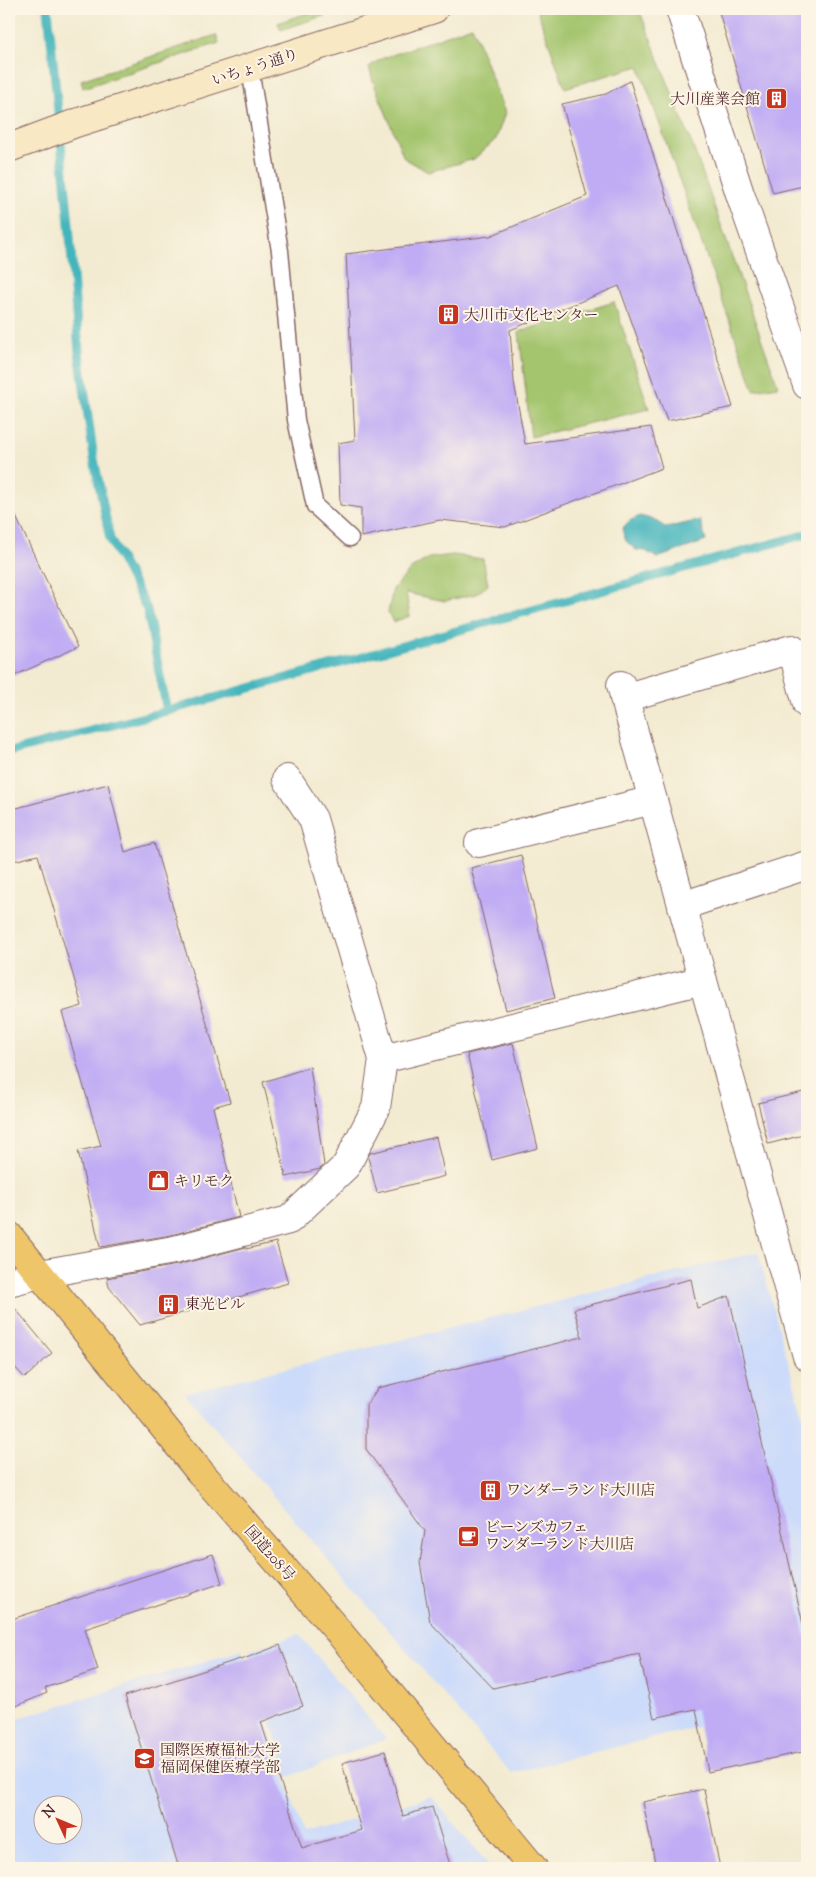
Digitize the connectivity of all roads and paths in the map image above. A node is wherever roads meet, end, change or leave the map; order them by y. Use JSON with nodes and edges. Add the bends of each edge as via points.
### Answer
{"nodes":[{"id":1,"x":434,"y":9,"type":"edge"},
{"id":2,"x":680,"y":9,"type":"edge"},
{"id":3,"x":250,"y":69,"type":"junction"},
{"id":4,"x":9,"y":148,"type":"edge"},
{"id":5,"x":807,"y":385,"type":"edge"},
{"id":6,"x":350,"y":538,"type":"dead end"},
{"id":7,"x":807,"y":704,"type":"edge"},
{"id":8,"x":287,"y":779,"type":"dead end"},
{"id":9,"x":653,"y":800,"type":"junction"},
{"id":10,"x":479,"y":843,"type":"dead end"},
{"id":11,"x":807,"y":865,"type":"edge"},
{"id":12,"x":682,"y":906,"type":"junction"},
{"id":13,"x":703,"y":980,"type":"junction"},
{"id":14,"x":383,"y":1059,"type":"junction"},
{"id":15,"x":9,"y":1236,"type":"edge"},
{"id":16,"x":40,"y":1274,"type":"junction"},
{"id":17,"x":9,"y":1282,"type":"edge"},
{"id":18,"x":807,"y":1356,"type":"edge"},
{"id":19,"x":532,"y":1868,"type":"edge"}],
"edges":[{"from":1,"to":3,"type":"street","name":"いちょう通り"},
{"from":2,"to":5,"type":"street"},
{"from":3,"to":4,"type":"street","name":"いちょう通り"},
{"from":3,"to":6,"type":"lane","via":[[280,251],[296,420],[308,478],[315,506]]},
{"from":7,"to":9,"type":"street","via":[[792,649],[622,692]]},
{"from":8,"to":14,"type":"street","via":[[313,819]]},
{"from":9,"to":10,"type":"street"},
{"from":9,"to":12,"type":"street"},
{"from":11,"to":12,"type":"street"},
{"from":12,"to":13,"type":"street"},
{"from":13,"to":14,"type":"street"},
{"from":13,"to":18,"type":"street"},
{"from":14,"to":16,"type":"street","via":[[376,1108],[346,1166],[289,1220],[174,1250]]},
{"from":15,"to":16,"type":"highway","name":"国道208号"},
{"from":16,"to":17,"type":"street"},
{"from":16,"to":19,"type":"highway","name":"国道208号","via":[[200,1472],[338,1631]]}]}
